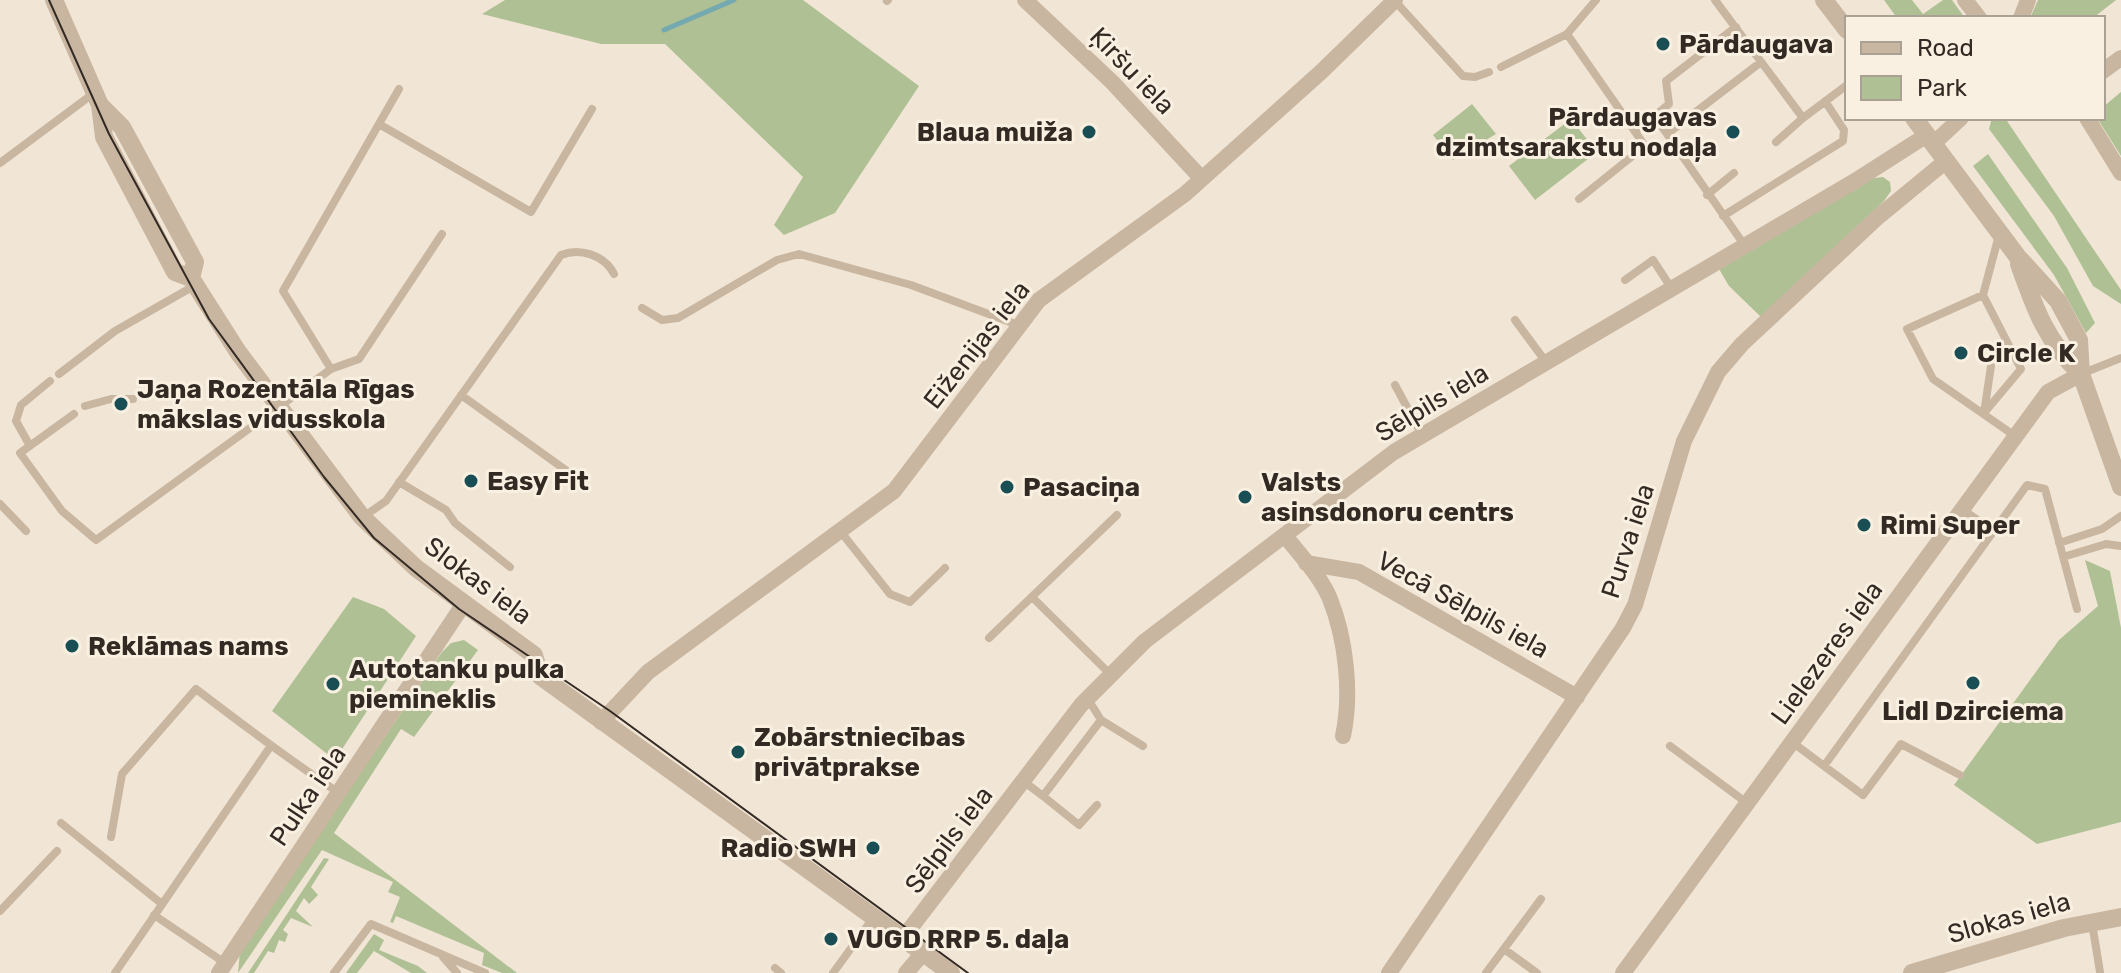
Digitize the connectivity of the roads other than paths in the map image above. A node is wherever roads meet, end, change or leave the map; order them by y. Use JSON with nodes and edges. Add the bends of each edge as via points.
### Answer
{"nodes":[{"id":1,"x":54,"y":0,"type":"edge"},
{"id":2,"x":1025,"y":0,"type":"edge"},
{"id":3,"x":1395,"y":0,"type":"edge"},
{"id":4,"x":1596,"y":0,"type":"edge"},
{"id":5,"x":1715,"y":0,"type":"edge"},
{"id":6,"x":1824,"y":0,"type":"edge"},
{"id":7,"x":1965,"y":0,"type":"edge"},
{"id":8,"x":1977,"y":16,"type":"edge"},
{"id":9,"x":1736,"y":27,"type":"junction"},
{"id":10,"x":1845,"y":27,"type":"edge"},
{"id":11,"x":1567,"y":34,"type":"junction"},
{"id":12,"x":1761,"y":62,"type":"junction"},
{"id":13,"x":1501,"y":67,"type":"dead end"},
{"id":14,"x":1489,"y":72,"type":"dead end"},
{"id":15,"x":1845,"y":86,"type":"edge"},
{"id":16,"x":399,"y":89,"type":"dead end"},
{"id":17,"x":97,"y":99,"type":"junction"},
{"id":18,"x":1825,"y":101,"type":"junction"},
{"id":19,"x":592,"y":109,"type":"dead end"},
{"id":20,"x":1654,"y":116,"type":"junction"},
{"id":21,"x":1803,"y":118,"type":"junction"},
{"id":22,"x":1916,"y":120,"type":"edge"},
{"id":23,"x":1958,"y":120,"type":"edge"},
{"id":24,"x":2088,"y":120,"type":"edge"},
{"id":25,"x":379,"y":124,"type":"junction"},
{"id":26,"x":1635,"y":132,"type":"junction"},
{"id":27,"x":1667,"y":134,"type":"junction"},
{"id":28,"x":1930,"y":139,"type":"junction"},
{"id":29,"x":1776,"y":142,"type":"dead end"},
{"id":30,"x":1946,"y":161,"type":"junction"},
{"id":31,"x":0,"y":163,"type":"edge"},
{"id":32,"x":1734,"y":173,"type":"dead end"},
{"id":33,"x":2121,"y":173,"type":"edge"},
{"id":34,"x":1202,"y":179,"type":"junction"},
{"id":35,"x":1707,"y":195,"type":"junction"},
{"id":36,"x":1579,"y":199,"type":"dead end"},
{"id":37,"x":1723,"y":216,"type":"junction"},
{"id":38,"x":2000,"y":232,"type":"junction"},
{"id":39,"x":442,"y":234,"type":"dead end"},
{"id":40,"x":1745,"y":246,"type":"junction"},
{"id":41,"x":614,"y":274,"type":"dead end"},
{"id":42,"x":1625,"y":280,"type":"dead end"},
{"id":43,"x":193,"y":282,"type":"junction"},
{"id":44,"x":1672,"y":289,"type":"junction"},
{"id":45,"x":1983,"y":295,"type":"junction"},
{"id":46,"x":642,"y":308,"type":"dead end"},
{"id":47,"x":1515,"y":320,"type":"dead end"},
{"id":48,"x":1018,"y":325,"type":"junction"},
{"id":49,"x":2121,"y":358,"type":"edge"},
{"id":50,"x":1546,"y":363,"type":"junction"},
{"id":51,"x":1991,"y":366,"type":"dead end"},
{"id":52,"x":331,"y":369,"type":"junction"},
{"id":53,"x":59,"y":374,"type":"dead end"},
{"id":54,"x":2081,"y":374,"type":"junction"},
{"id":55,"x":50,"y":381,"type":"dead end"},
{"id":56,"x":1395,"y":385,"type":"dead end"},
{"id":57,"x":461,"y":395,"type":"junction"},
{"id":58,"x":133,"y":399,"type":"dead end"},
{"id":59,"x":85,"y":406,"type":"dead end"},
{"id":60,"x":280,"y":406,"type":"junction"},
{"id":61,"x":1984,"y":413,"type":"junction"},
{"id":62,"x":74,"y":414,"type":"dead end"},
{"id":63,"x":1422,"y":436,"type":"junction"},
{"id":64,"x":2015,"y":436,"type":"junction"},
{"id":65,"x":30,"y":446,"type":"junction"},
{"id":66,"x":567,"y":471,"type":"dead end"},
{"id":67,"x":399,"y":482,"type":"junction"},
{"id":68,"x":2121,"y":487,"type":"edge"},
{"id":69,"x":0,"y":504,"type":"edge"},
{"id":70,"x":1962,"y":509,"type":"junction"},
{"id":71,"x":1117,"y":515,"type":"dead end"},
{"id":72,"x":2121,"y":516,"type":"edge"},
{"id":73,"x":362,"y":517,"type":"junction"},
{"id":74,"x":26,"y":531,"type":"dead end"},
{"id":75,"x":1993,"y":531,"type":"junction"},
{"id":76,"x":841,"y":532,"type":"junction"},
{"id":77,"x":1286,"y":537,"type":"junction"},
{"id":78,"x":2059,"y":543,"type":"junction"},
{"id":79,"x":2121,"y":546,"type":"edge"},
{"id":80,"x":2063,"y":557,"type":"junction"},
{"id":81,"x":1306,"y":563,"type":"junction"},
{"id":82,"x":510,"y":567,"type":"dead end"},
{"id":83,"x":945,"y":568,"type":"dead end"},
{"id":84,"x":1032,"y":597,"type":"junction"},
{"id":85,"x":463,"y":605,"type":"junction"},
{"id":86,"x":2077,"y":609,"type":"dead end"},
{"id":87,"x":989,"y":638,"type":"dead end"},
{"id":88,"x":1110,"y":674,"type":"junction"},
{"id":89,"x":1577,"y":697,"type":"junction"},
{"id":90,"x":1087,"y":698,"type":"junction"},
{"id":91,"x":1101,"y":720,"type":"junction"},
{"id":92,"x":601,"y":722,"type":"junction"},
{"id":93,"x":1343,"y":736,"type":"dead end"},
{"id":94,"x":1792,"y":742,"type":"junction"},
{"id":95,"x":1143,"y":746,"type":"dead end"},
{"id":96,"x":1670,"y":746,"type":"dead end"},
{"id":97,"x":270,"y":747,"type":"junction"},
{"id":98,"x":1824,"y":766,"type":"junction"},
{"id":99,"x":1960,"y":775,"type":"dead end"},
{"id":100,"x":1023,"y":781,"type":"junction"},
{"id":101,"x":339,"y":793,"type":"junction"},
{"id":102,"x":1043,"y":796,"type":"junction"},
{"id":103,"x":1747,"y":803,"type":"junction"},
{"id":104,"x":1097,"y":805,"type":"dead end"},
{"id":105,"x":61,"y":823,"type":"dead end"},
{"id":106,"x":111,"y":837,"type":"dead end"},
{"id":107,"x":57,"y":851,"type":"dead end"},
{"id":108,"x":1541,"y":899,"type":"dead end"},
{"id":109,"x":162,"y":904,"type":"junction"},
{"id":110,"x":0,"y":911,"type":"edge"},
{"id":111,"x":154,"y":915,"type":"junction"},
{"id":112,"x":2121,"y":917,"type":"edge"},
{"id":113,"x":873,"y":918,"type":"junction"},
{"id":114,"x":2092,"y":922,"type":"junction"},
{"id":115,"x":903,"y":938,"type":"junction"},
{"id":116,"x":1504,"y":949,"type":"junction"},
{"id":117,"x":439,"y":953,"type":"junction"},
{"id":118,"x":923,"y":953,"type":"junction"},
{"id":119,"x":222,"y":968,"type":"edge"},
{"id":120,"x":2100,"y":972,"type":"edge"},
{"id":121,"x":115,"y":973,"type":"edge"},
{"id":122,"x":334,"y":973,"type":"edge"},
{"id":123,"x":457,"y":973,"type":"edge"},
{"id":124,"x":485,"y":973,"type":"edge"},
{"id":125,"x":833,"y":973,"type":"edge"},
{"id":126,"x":906,"y":973,"type":"edge"},
{"id":127,"x":951,"y":973,"type":"edge"},
{"id":128,"x":1389,"y":973,"type":"edge"},
{"id":129,"x":1486,"y":973,"type":"edge"},
{"id":130,"x":1537,"y":973,"type":"edge"},
{"id":131,"x":1623,"y":973,"type":"edge"},
{"id":132,"x":1912,"y":973,"type":"edge"}],
"edges":[{"from":1,"to":17,"type":"street","name":"Slokas iela"},
{"from":2,"to":34,"type":"street","name":"Ķiršu iela","via":[[1112,82]]},
{"from":3,"to":14,"type":"lane","via":[[1463,76]]},
{"from":3,"to":34,"type":"street","name":"Eiženijas iela"},
{"from":4,"to":11,"type":"lane"},
{"from":5,"to":9,"type":"lane"},
{"from":6,"to":10,"type":"street"},
{"from":7,"to":8,"type":"street"},
{"from":9,"to":12,"type":"lane"},
{"from":9,"to":20,"type":"lane","via":[[1666,81],[1669,104]]},
{"from":11,"to":13,"type":"lane"},
{"from":11,"to":26,"type":"lane"},
{"from":12,"to":21,"type":"lane"},
{"from":12,"to":27,"type":"lane"},
{"from":15,"to":18,"type":"lane"},
{"from":16,"to":25,"type":"lane"},
{"from":17,"to":31,"type":"lane"},
{"from":17,"to":43,"type":"street","name":"Slokas iela","via":[[104,137],[118,164],[175,272]]},
{"from":18,"to":21,"type":"lane"},
{"from":18,"to":37,"type":"lane","via":[[1844,130],[1843,141]]},
{"from":19,"to":25,"type":"lane","via":[[531,212]]},
{"from":20,"to":26,"type":"lane"},
{"from":20,"to":27,"type":"lane"},
{"from":21,"to":29,"type":"lane"},
{"from":22,"to":28,"type":"street"},
{"from":23,"to":28,"type":"street"},
{"from":24,"to":33,"type":"street"},
{"from":25,"to":52,"type":"lane","via":[[283,291]]},
{"from":26,"to":36,"type":"lane","via":[[1645,146]]},
{"from":27,"to":35,"type":"lane"},
{"from":28,"to":30,"type":"street"},
{"from":28,"to":40,"type":"street","name":"Sēlpils iela"},
{"from":30,"to":38,"type":"street"},
{"from":30,"to":89,"type":"street","name":"Purva iela","via":[[1742,344],[1708,387],[1684,441],[1635,605]]},
{"from":32,"to":35,"type":"lane"},
{"from":34,"to":48,"type":"street","name":"Eiženijas iela","via":[[1089,260],[1039,300]]},
{"from":35,"to":37,"type":"lane"},
{"from":37,"to":40,"type":"lane"},
{"from":38,"to":45,"type":"lane"},
{"from":38,"to":54,"type":"street","via":[[2017,256],[2056,351]]},
{"from":39,"to":52,"type":"lane","via":[[359,359]]},
{"from":40,"to":44,"type":"street","name":"Sēlpils iela"},
{"from":41,"to":57,"type":"lane","via":[[586,251],[561,255]]},
{"from":42,"to":44,"type":"lane","via":[[1653,260]]},
{"from":43,"to":53,"type":"lane"},
{"from":43,"to":60,"type":"street","name":"Slokas iela"},
{"from":44,"to":50,"type":"street","name":"Sēlpils iela"},
{"from":45,"to":61,"type":"lane","via":[[2021,369]]},
{"from":45,"to":61,"type":"lane","via":[[1907,329],[1933,379]]},
{"from":46,"to":48,"type":"lane","via":[[662,320],[678,318],[777,260],[799,254],[911,285]]},
{"from":47,"to":50,"type":"lane"},
{"from":48,"to":76,"type":"street","name":"Eiženijas iela","via":[[894,491]]},
{"from":49,"to":54,"type":"lane"},
{"from":50,"to":63,"type":"street","name":"Sēlpils iela"},
{"from":51,"to":61,"type":"lane"},
{"from":52,"to":60,"type":"lane"},
{"from":54,"to":64,"type":"street","name":"Lielezeres iela","via":[[2048,392]]},
{"from":54,"to":68,"type":"street"},
{"from":55,"to":65,"type":"lane","via":[[21,405],[16,421]]},
{"from":56,"to":63,"type":"lane"},
{"from":57,"to":66,"type":"lane"},
{"from":57,"to":67,"type":"lane"},
{"from":58,"to":59,"type":"lane"},
{"from":60,"to":65,"type":"lane","via":[[96,540],[62,511],[20,453]]},
{"from":60,"to":73,"type":"street","name":"Slokas iela"},
{"from":61,"to":64,"type":"lane"},
{"from":62,"to":65,"type":"lane"},
{"from":63,"to":77,"type":"street","name":"Sēlpils iela"},
{"from":64,"to":70,"type":"street","name":"Lielezeres iela"},
{"from":67,"to":73,"type":"lane","via":[[386,501]]},
{"from":67,"to":82,"type":"lane","via":[[446,510]]},
{"from":69,"to":74,"type":"lane"},
{"from":70,"to":75,"type":"lane"},
{"from":70,"to":94,"type":"street","name":"Lielezeres iela"},
{"from":71,"to":84,"type":"lane"},
{"from":72,"to":78,"type":"lane","via":[[2102,529]]},
{"from":73,"to":85,"type":"street","name":"Slokas iela"},
{"from":75,"to":78,"type":"lane","via":[[2027,485],[2045,489]]},
{"from":75,"to":98,"type":"lane"},
{"from":76,"to":83,"type":"lane","via":[[890,594],[910,602]]},
{"from":76,"to":92,"type":"street","name":"Eiženijas iela","via":[[648,672]]},
{"from":77,"to":81,"type":"street"},
{"from":77,"to":88,"type":"street","name":"Sēlpils iela","via":[[1145,641]]},
{"from":78,"to":80,"type":"lane"},
{"from":79,"to":80,"type":"lane","via":[[2106,544]]},
{"from":80,"to":86,"type":"lane"},
{"from":81,"to":89,"type":"street","name":"Vecā Sēlpils iela","via":[[1359,572]]},
{"from":81,"to":93,"type":"street","via":[[1329,597],[1339,634],[1347,693]]},
{"from":84,"to":87,"type":"lane"},
{"from":84,"to":88,"type":"lane"},
{"from":85,"to":92,"type":"street","name":"Slokas iela","via":[[534,655],[540,676]]},
{"from":85,"to":101,"type":"street","name":"Pulka iela"},
{"from":88,"to":90,"type":"street","name":"Sēlpils iela"},
{"from":89,"to":128,"type":"street","name":"Purva iela"},
{"from":90,"to":91,"type":"lane"},
{"from":90,"to":100,"type":"street","name":"Sēlpils iela"},
{"from":91,"to":95,"type":"lane"},
{"from":91,"to":102,"type":"lane"},
{"from":92,"to":113,"type":"street","name":"Slokas iela"},
{"from":94,"to":98,"type":"lane"},
{"from":94,"to":103,"type":"street","name":"Lielezeres iela"},
{"from":96,"to":103,"type":"lane"},
{"from":97,"to":101,"type":"lane"},
{"from":97,"to":106,"type":"lane","via":[[196,689],[122,774]]},
{"from":97,"to":109,"type":"lane"},
{"from":98,"to":99,"type":"lane","via":[[1863,795],[1901,744]]},
{"from":100,"to":102,"type":"lane"},
{"from":100,"to":115,"type":"street","name":"Sēlpils iela"},
{"from":101,"to":119,"type":"street","name":"Pulka iela"},
{"from":102,"to":104,"type":"lane","via":[[1079,825]]},
{"from":103,"to":131,"type":"street","name":"Lielezeres iela"},
{"from":105,"to":109,"type":"lane"},
{"from":107,"to":110,"type":"lane"},
{"from":108,"to":116,"type":"lane"},
{"from":109,"to":111,"type":"lane"},
{"from":111,"to":119,"type":"lane"},
{"from":111,"to":121,"type":"lane"},
{"from":112,"to":114,"type":"street","name":"Slokas iela"},
{"from":113,"to":115,"type":"street","name":"Slokas iela"},
{"from":113,"to":125,"type":"lane"},
{"from":114,"to":120,"type":"lane"},
{"from":114,"to":132,"type":"street","name":"Slokas iela"},
{"from":115,"to":118,"type":"street","name":"Slokas iela"},
{"from":116,"to":129,"type":"lane"},
{"from":116,"to":130,"type":"lane"},
{"from":117,"to":122,"type":"lane","via":[[371,924]]},
{"from":117,"to":123,"type":"lane"},
{"from":117,"to":124,"type":"lane"},
{"from":118,"to":126,"type":"street"},
{"from":118,"to":127,"type":"street","name":"Slokas iela"}]}
